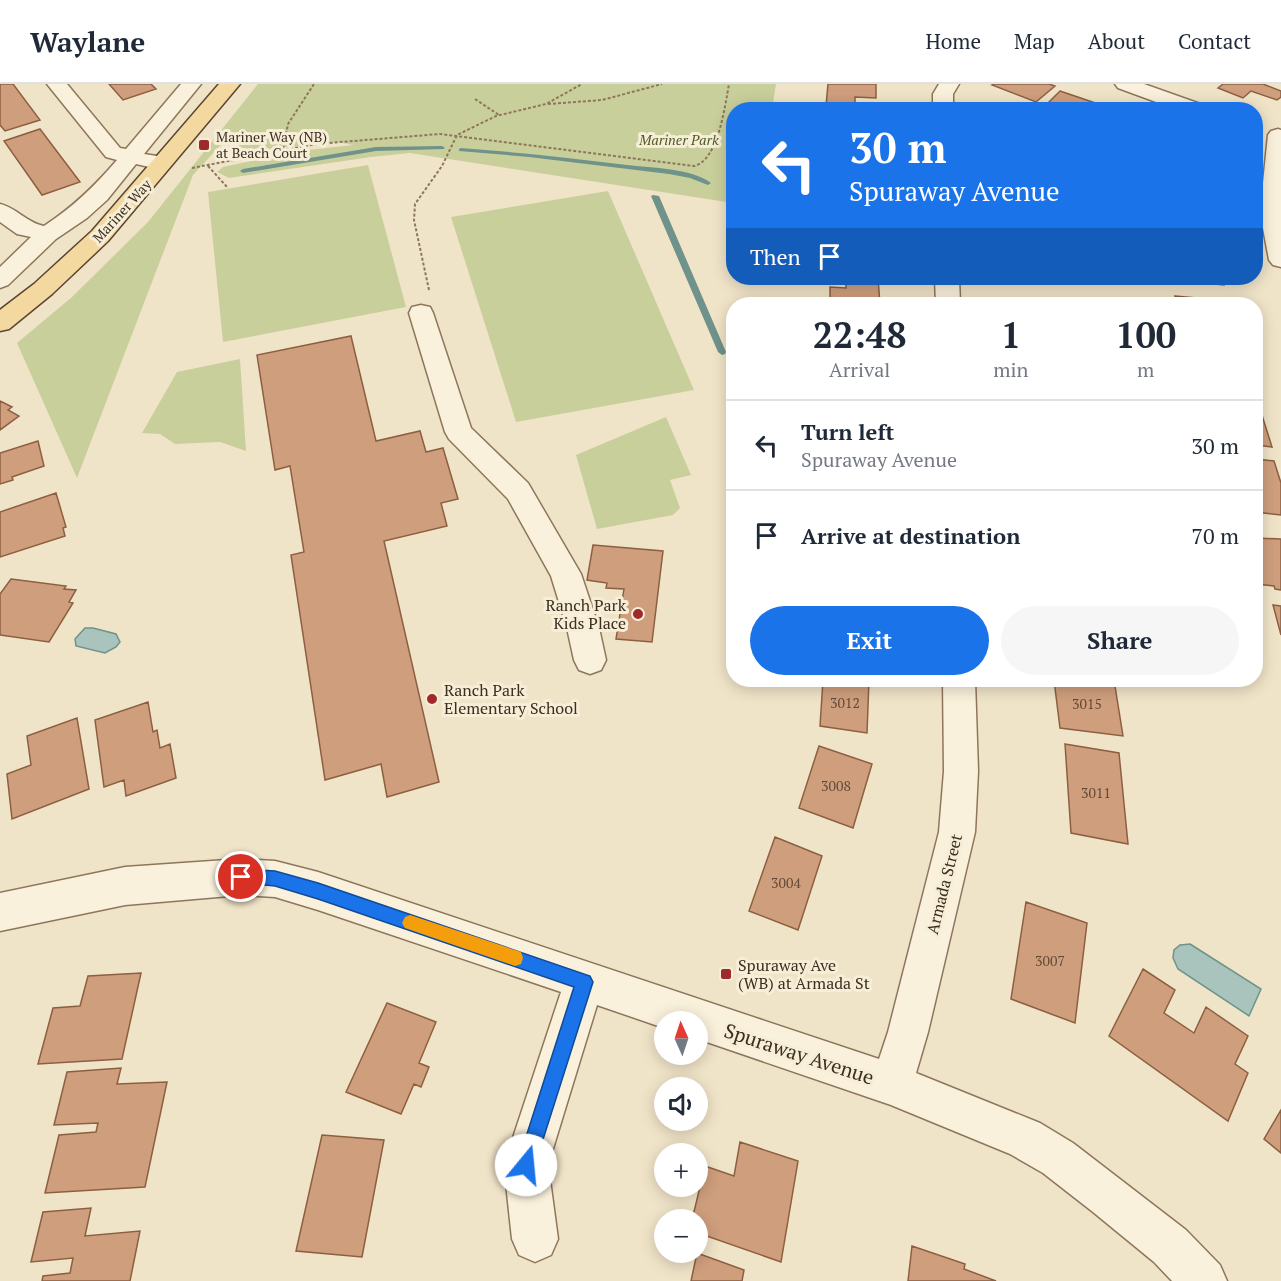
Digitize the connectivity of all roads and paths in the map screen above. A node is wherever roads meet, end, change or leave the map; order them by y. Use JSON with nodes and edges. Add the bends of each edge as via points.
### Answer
{"nodes":[{"id":1,"x":57,"y":84,"type":"edge"},
{"id":2,"x":191,"y":84,"type":"edge"},
{"id":3,"x":230,"y":84,"type":"edge"},
{"id":4,"x":315,"y":84,"type":"edge"},
{"id":5,"x":582,"y":84,"type":"edge"},
{"id":6,"x":662,"y":84,"type":"edge"},
{"id":7,"x":729,"y":84,"type":"edge"},
{"id":8,"x":948,"y":84,"type":"edge"},
{"id":9,"x":1125,"y":84,"type":"edge"},
{"id":10,"x":475,"y":99,"type":"dead end"},
{"id":11,"x":727,"y":102,"type":"edge"},
{"id":12,"x":942,"y":102,"type":"edge"},
{"id":13,"x":1176,"y":102,"type":"edge"},
{"id":14,"x":546,"y":104,"type":"junction"},
{"id":15,"x":726,"y":107,"type":"edge"},
{"id":16,"x":500,"y":115,"type":"junction"},
{"id":17,"x":1263,"y":131,"type":"edge"},
{"id":18,"x":457,"y":135,"type":"junction"},
{"id":19,"x":1279,"y":135,"type":"edge"},
{"id":20,"x":283,"y":149,"type":"junction"},
{"id":21,"x":130,"y":155,"type":"junction"},
{"id":22,"x":162,"y":165,"type":"junction"},
{"id":23,"x":208,"y":166,"type":"junction"},
{"id":24,"x":185,"y":168,"type":"dead end"},
{"id":25,"x":228,"y":188,"type":"dead end"},
{"id":26,"x":0,"y":211,"type":"edge"},
{"id":27,"x":48,"y":234,"type":"junction"},
{"id":28,"x":1281,"y":260,"type":"edge"},
{"id":29,"x":0,"y":280,"type":"edge"},
{"id":30,"x":421,"y":313,"type":"joint"},
{"id":31,"x":0,"y":323,"type":"edge"},
{"id":32,"x":590,"y":660,"type":"dead end"},
{"id":33,"x":959,"y":687,"type":"edge"},
{"id":34,"x":0,"y":912,"type":"edge"},
{"id":35,"x":584,"y":982,"type":"junction"},
{"id":36,"x":891,"y":1084,"type":"junction"},
{"id":37,"x":535,"y":1239,"type":"dead end"},
{"id":38,"x":1204,"y":1281,"type":"edge"}],
"edges":[{"from":1,"to":21,"type":"street","via":[[113,153]]},
{"from":2,"to":21,"type":"street"},
{"from":3,"to":22,"type":"main road","name":"Mariner Way"},
{"from":4,"to":20,"type":"path","via":[[288,124]]},
{"from":5,"to":14,"type":"path"},
{"from":6,"to":14,"type":"path","via":[[602,100]]},
{"from":7,"to":11,"type":"path"},
{"from":8,"to":12,"type":"street"},
{"from":9,"to":13,"type":"street"},
{"from":10,"to":16,"type":"path"},
{"from":14,"to":16,"type":"path"},
{"from":15,"to":18,"type":"path","via":[[708,159],[697,166]]},
{"from":16,"to":18,"type":"path"},
{"from":17,"to":19,"type":"street"},
{"from":18,"to":20,"type":"path","via":[[396,136]]},
{"from":18,"to":30,"type":"path","via":[[442,166],[415,204],[414,220],[430,297]]},
{"from":19,"to":28,"type":"street","via":[[1269,205]]},
{"from":20,"to":23,"type":"path"},
{"from":21,"to":22,"type":"street"},
{"from":21,"to":27,"type":"street","via":[[99,195]]},
{"from":22,"to":31,"type":"main road","name":"Mariner Way","via":[[93,243]]},
{"from":23,"to":24,"type":"path"},
{"from":23,"to":25,"type":"path"},
{"from":26,"to":27,"type":"street","via":[[25,229]]},
{"from":27,"to":29,"type":"street"},
{"from":30,"to":32,"type":"street","via":[[459,432],[518,491],[561,564]]},
{"from":33,"to":36,"type":"street","name":"Armada Street","via":[[961,771],[957,832],[908,1032]]},
{"from":34,"to":35,"type":"street","name":"Spuraway Avenue","via":[[125,886],[241,877],[275,879]]},
{"from":35,"to":36,"type":"street","name":"Spuraway Avenue"},
{"from":35,"to":37,"type":"street","via":[[526,1165]]},
{"from":36,"to":38,"type":"street","name":"Spuraway Avenue","via":[[1025,1138],[1058,1158],[1170,1246]]}]}
